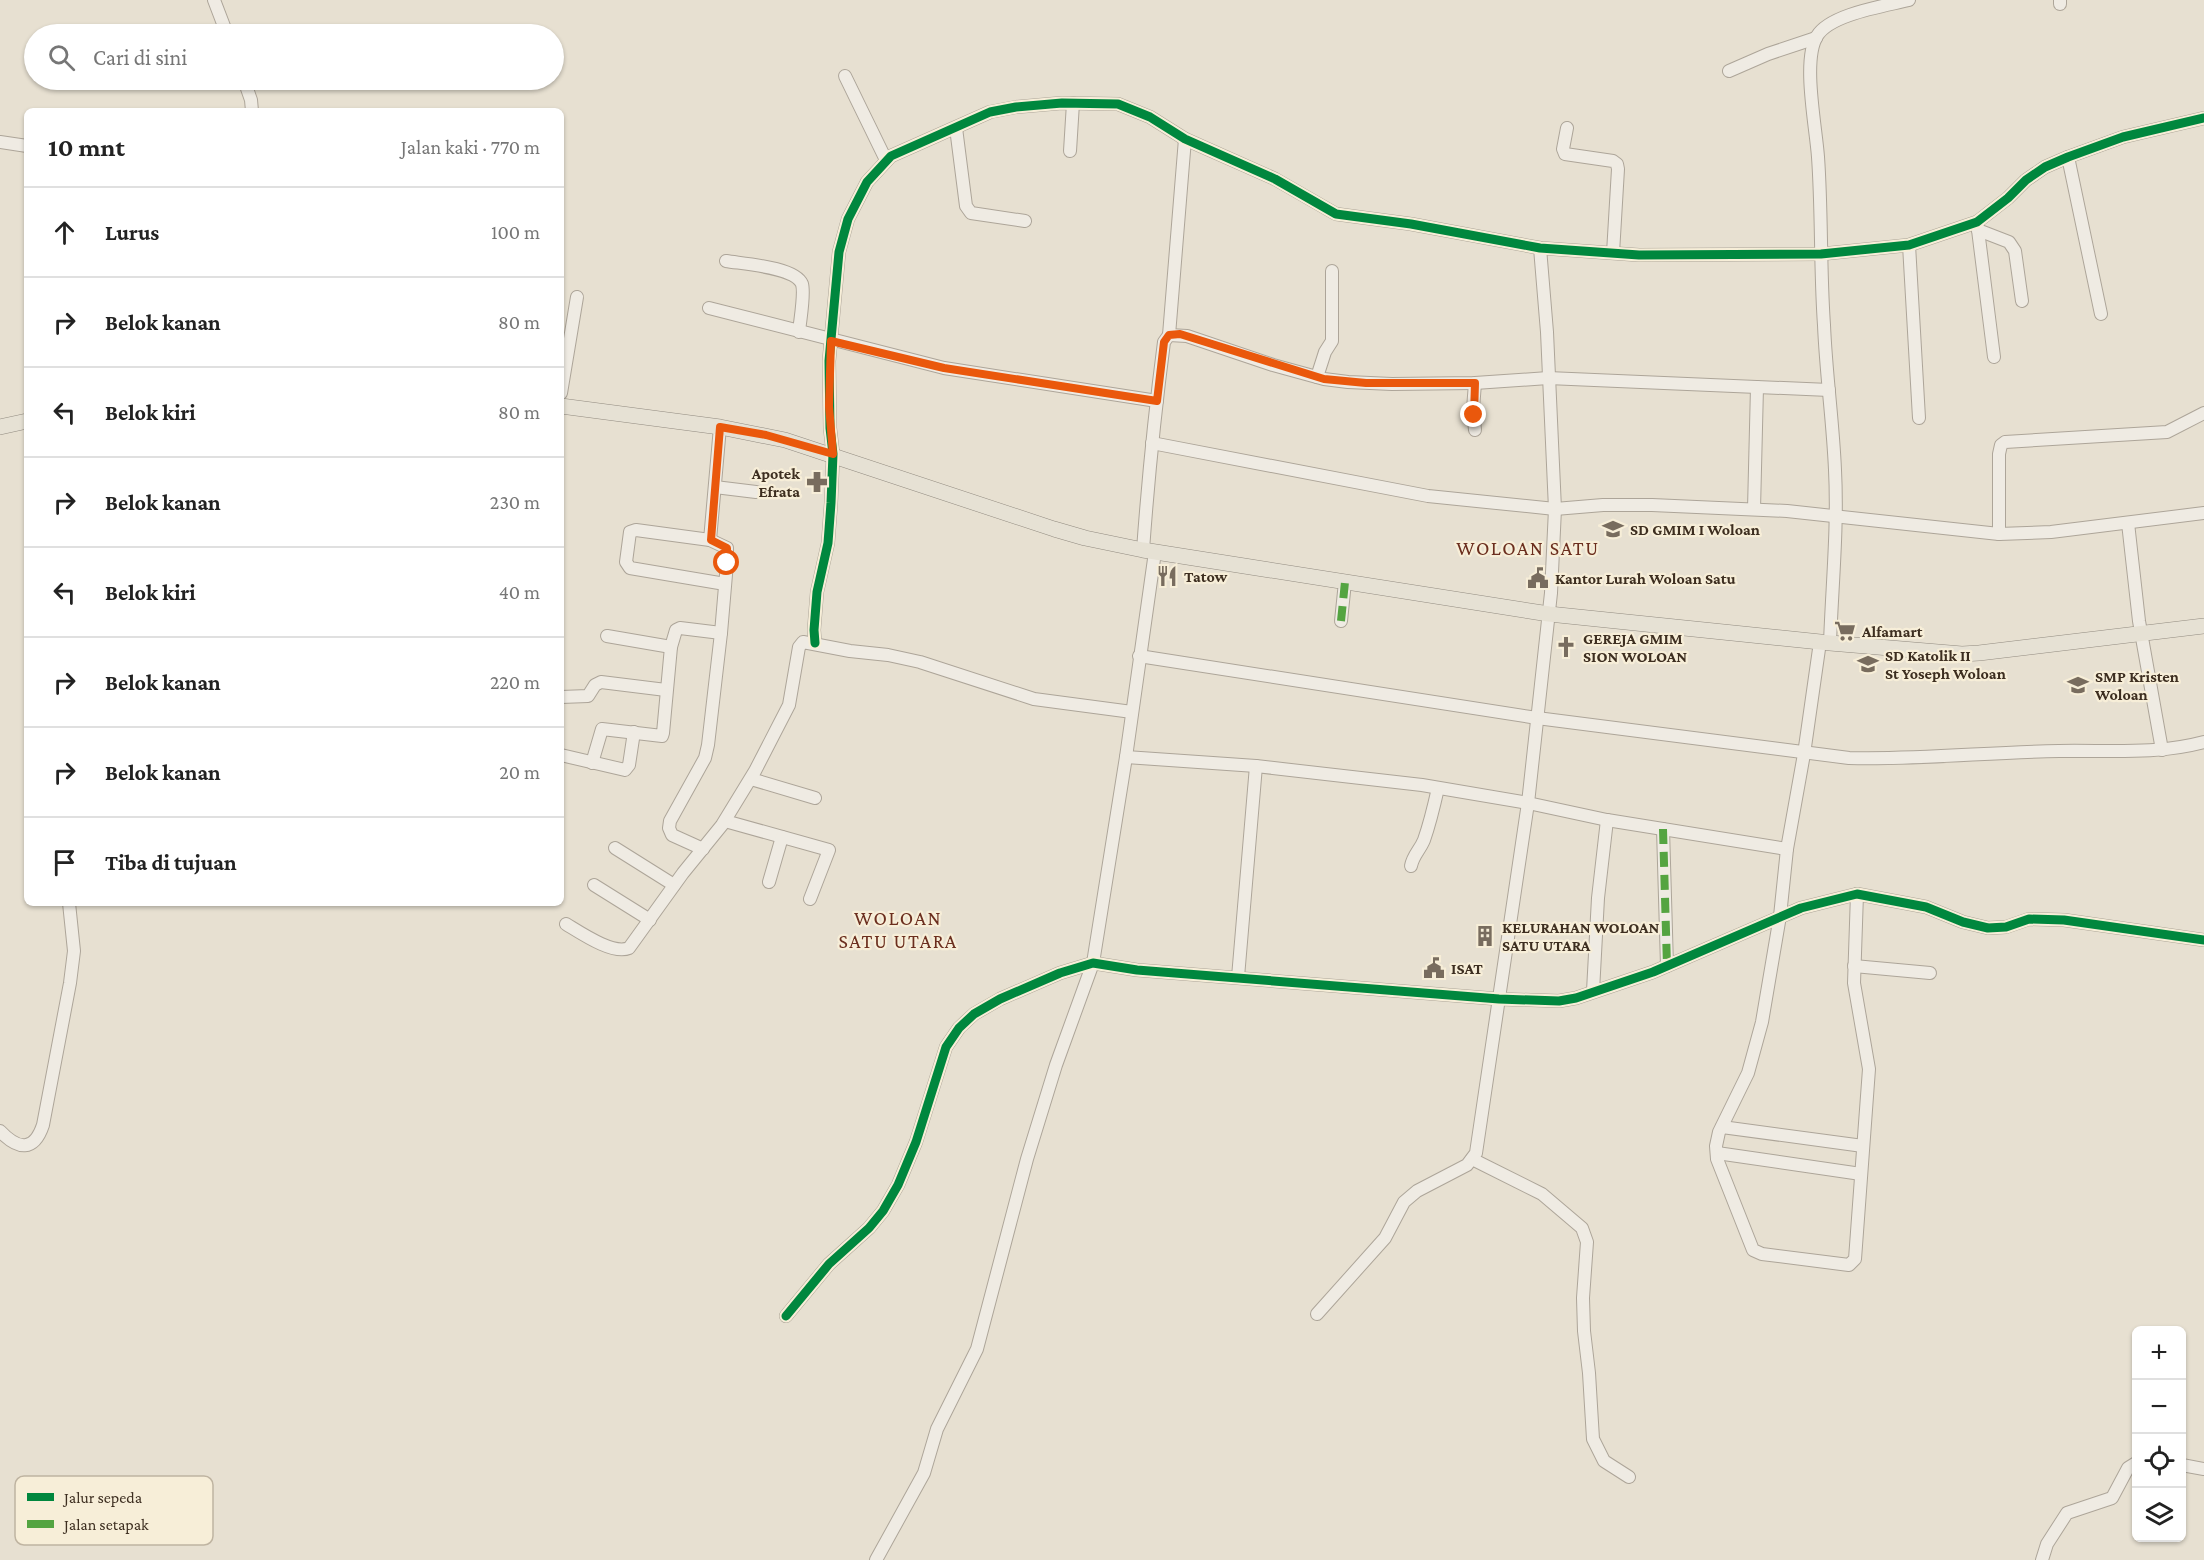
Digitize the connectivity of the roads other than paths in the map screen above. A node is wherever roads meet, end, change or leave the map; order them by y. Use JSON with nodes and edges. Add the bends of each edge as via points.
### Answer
{"nodes":[{"id":1,"x":214,"y":0,"type":"edge"},
{"id":2,"x":1909,"y":0,"type":"edge"},
{"id":3,"x":223,"y":24,"type":"edge"},
{"id":4,"x":1816,"y":38,"type":"junction"},
{"id":5,"x":1729,"y":71,"type":"dead end"},
{"id":6,"x":844,"y":76,"type":"dead end"},
{"id":7,"x":248,"y":90,"type":"edge"},
{"id":8,"x":1073,"y":103,"type":"junction"},
{"id":9,"x":252,"y":108,"type":"edge"},
{"id":10,"x":2204,"y":118,"type":"edge"},
{"id":11,"x":956,"y":128,"type":"junction"},
{"id":12,"x":1567,"y":128,"type":"dead end"},
{"id":13,"x":1185,"y":139,"type":"junction"},
{"id":14,"x":0,"y":142,"type":"edge"},
{"id":15,"x":24,"y":146,"type":"edge"},
{"id":16,"x":1070,"y":152,"type":"dead end"},
{"id":17,"x":2068,"y":157,"type":"junction"},
{"id":18,"x":886,"y":160,"type":"junction"},
{"id":19,"x":1025,"y":221,"type":"dead end"},
{"id":20,"x":1977,"y":226,"type":"junction"},
{"id":21,"x":1909,"y":245,"type":"junction"},
{"id":22,"x":1540,"y":248,"type":"junction"},
{"id":23,"x":1613,"y":253,"type":"junction"},
{"id":24,"x":1821,"y":254,"type":"junction"},
{"id":25,"x":726,"y":261,"type":"dead end"},
{"id":26,"x":1332,"y":271,"type":"dead end"},
{"id":27,"x":577,"y":297,"type":"dead end"},
{"id":28,"x":2022,"y":301,"type":"dead end"},
{"id":29,"x":709,"y":308,"type":"dead end"},
{"id":30,"x":2101,"y":314,"type":"dead end"},
{"id":31,"x":798,"y":332,"type":"junction"},
{"id":32,"x":1169,"y":335,"type":"junction"},
{"id":33,"x":831,"y":341,"type":"junction"},
{"id":34,"x":1994,"y":357,"type":"dead end"},
{"id":35,"x":564,"y":375,"type":"edge"},
{"id":36,"x":1317,"y":377,"type":"junction"},
{"id":37,"x":1548,"y":378,"type":"junction"},
{"id":38,"x":1475,"y":383,"type":"junction"},
{"id":39,"x":1757,"y":387,"type":"junction"},
{"id":40,"x":1829,"y":390,"type":"junction"},
{"id":41,"x":1157,"y":401,"type":"junction"},
{"id":42,"x":564,"y":406,"type":"edge"},
{"id":43,"x":2204,"y":413,"type":"edge"},
{"id":44,"x":1919,"y":418,"type":"dead end"},
{"id":45,"x":24,"y":422,"type":"edge"},
{"id":46,"x":0,"y":427,"type":"edge"},
{"id":47,"x":720,"y":427,"type":"junction"},
{"id":48,"x":1475,"y":430,"type":"dead end"},
{"id":49,"x":1152,"y":443,"type":"junction"},
{"id":50,"x":833,"y":454,"type":"junction"},
{"id":51,"x":715,"y":487,"type":"junction"},
{"id":52,"x":756,"y":492,"type":"dead end"},
{"id":53,"x":1555,"y":509,"type":"junction"},
{"id":54,"x":1754,"y":509,"type":"junction"},
{"id":55,"x":2204,"y":513,"type":"edge"},
{"id":56,"x":1836,"y":515,"type":"junction"},
{"id":57,"x":2128,"y":523,"type":"junction"},
{"id":58,"x":1999,"y":534,"type":"junction"},
{"id":59,"x":711,"y":540,"type":"junction"},
{"id":60,"x":1149,"y":551,"type":"junction"},
{"id":61,"x":1346,"y":582,"type":"junction"},
{"id":62,"x":725,"y":584,"type":"junction"},
{"id":63,"x":1549,"y":614,"type":"junction"},
{"id":64,"x":1341,"y":621,"type":"dead end"},
{"id":65,"x":2204,"y":626,"type":"edge"},
{"id":66,"x":721,"y":633,"type":"junction"},
{"id":67,"x":2141,"y":634,"type":"junction"},
{"id":68,"x":607,"y":636,"type":"dead end"},
{"id":69,"x":1825,"y":642,"type":"junction"},
{"id":70,"x":815,"y":643,"type":"junction"},
{"id":71,"x":671,"y":646,"type":"junction"},
{"id":72,"x":1139,"y":656,"type":"junction"},
{"id":73,"x":666,"y":690,"type":"junction"},
{"id":74,"x":564,"y":696,"type":"edge"},
{"id":75,"x":1132,"y":712,"type":"junction"},
{"id":76,"x":1537,"y":718,"type":"junction"},
{"id":77,"x":634,"y":732,"type":"junction"},
{"id":78,"x":2204,"y":742,"type":"edge"},
{"id":79,"x":2162,"y":750,"type":"junction"},
{"id":80,"x":1804,"y":754,"type":"junction"},
{"id":81,"x":564,"y":756,"type":"edge"},
{"id":82,"x":1126,"y":757,"type":"junction"},
{"id":83,"x":592,"y":763,"type":"junction"},
{"id":84,"x":1256,"y":766,"type":"junction"},
{"id":85,"x":751,"y":779,"type":"junction"},
{"id":86,"x":1438,"y":788,"type":"junction"},
{"id":87,"x":815,"y":798,"type":"dead end"},
{"id":88,"x":1528,"y":803,"type":"junction"},
{"id":89,"x":1607,"y":820,"type":"junction"},
{"id":90,"x":725,"y":821,"type":"junction"},
{"id":91,"x":1663,"y":829,"type":"junction"},
{"id":92,"x":782,"y":837,"type":"junction"},
{"id":93,"x":615,"y":848,"type":"dead end"},
{"id":94,"x":703,"y":849,"type":"junction"},
{"id":95,"x":1787,"y":849,"type":"junction"},
{"id":96,"x":1411,"y":866,"type":"dead end"},
{"id":97,"x":769,"y":882,"type":"dead end"},
{"id":98,"x":594,"y":885,"type":"dead end"},
{"id":99,"x":674,"y":885,"type":"junction"},
{"id":100,"x":1857,"y":894,"type":"junction"},
{"id":101,"x":810,"y":899,"type":"dead end"},
{"id":102,"x":69,"y":906,"type":"edge"},
{"id":103,"x":1780,"y":916,"type":"junction"},
{"id":104,"x":650,"y":920,"type":"junction"},
{"id":105,"x":566,"y":924,"type":"dead end"},
{"id":106,"x":2204,"y":940,"type":"edge"},
{"id":107,"x":1093,"y":963,"type":"junction"},
{"id":108,"x":1667,"y":966,"type":"junction"},
{"id":109,"x":1854,"y":966,"type":"junction"},
{"id":110,"x":1930,"y":973,"type":"dead end"},
{"id":111,"x":1238,"y":977,"type":"junction"},
{"id":112,"x":1593,"y":991,"type":"junction"},
{"id":113,"x":1499,"y":999,"type":"junction"},
{"id":114,"x":1722,"y":1127,"type":"junction"},
{"id":115,"x":0,"y":1131,"type":"edge"},
{"id":116,"x":1863,"y":1146,"type":"junction"},
{"id":117,"x":1717,"y":1153,"type":"junction"},
{"id":118,"x":1473,"y":1159,"type":"junction"},
{"id":119,"x":1861,"y":1174,"type":"junction"},
{"id":120,"x":1317,"y":1314,"type":"dead end"},
{"id":121,"x":786,"y":1316,"type":"dead end"},
{"id":122,"x":2132,"y":1466,"type":"edge"},
{"id":123,"x":2186,"y":1466,"type":"edge"},
{"id":124,"x":2204,"y":1469,"type":"edge"},
{"id":125,"x":1629,"y":1478,"type":"dead end"},
{"id":126,"x":876,"y":1560,"type":"edge"},
{"id":127,"x":2042,"y":1560,"type":"edge"}],
"edges":[{"from":1,"to":3,"type":"street"},
{"from":2,"to":4,"type":"street","via":[[1850,15],[1821,30]]},
{"from":4,"to":5,"type":"street"},
{"from":4,"to":24,"type":"street","via":[[1810,68]]},
{"from":6,"to":18,"type":"street"},
{"from":7,"to":9,"type":"street"},
{"from":8,"to":11,"type":"street","via":[[1001,110]]},
{"from":8,"to":13,"type":"street","via":[[1131,108]]},
{"from":8,"to":16,"type":"street"},
{"from":10,"to":17,"type":"street","via":[[2123,137]]},
{"from":11,"to":18,"type":"street"},
{"from":11,"to":19,"type":"street","via":[[966,206],[971,213]]},
{"from":12,"to":23,"type":"street","via":[[1565,154],[1617,164]]},
{"from":13,"to":22,"type":"street","via":[[1268,175],[1336,214]]},
{"from":13,"to":32,"type":"street"},
{"from":14,"to":15,"type":"street"},
{"from":17,"to":20,"type":"street","via":[[2026,180]]},
{"from":17,"to":30,"type":"street"},
{"from":18,"to":33,"type":"street","via":[[855,202],[842,236]]},
{"from":20,"to":21,"type":"street"},
{"from":20,"to":28,"type":"street","via":[[2009,242]]},
{"from":20,"to":34,"type":"street"},
{"from":21,"to":24,"type":"street"},
{"from":21,"to":44,"type":"street"},
{"from":22,"to":23,"type":"street"},
{"from":22,"to":37,"type":"street"},
{"from":23,"to":24,"type":"street"},
{"from":24,"to":40,"type":"street"},
{"from":25,"to":31,"type":"street","via":[[797,276],[802,286]]},
{"from":26,"to":36,"type":"street","via":[[1332,341]]},
{"from":27,"to":35,"type":"street"},
{"from":29,"to":31,"type":"street"},
{"from":31,"to":33,"type":"street"},
{"from":32,"to":36,"type":"street","via":[[1187,336]]},
{"from":32,"to":41,"type":"street","via":[[1164,342]]},
{"from":33,"to":41,"type":"street","via":[[944,368]]},
{"from":33,"to":50,"type":"street"},
{"from":36,"to":38,"type":"street","via":[[1366,383]]},
{"from":37,"to":38,"type":"street"},
{"from":37,"to":39,"type":"street"},
{"from":37,"to":53,"type":"street"},
{"from":38,"to":48,"type":"street"},
{"from":39,"to":40,"type":"street"},
{"from":39,"to":54,"type":"street"},
{"from":40,"to":56,"type":"street"},
{"from":41,"to":49,"type":"street"},
{"from":42,"to":47,"type":"main road"},
{"from":43,"to":58,"type":"street","via":[[2167,432],[2005,442],[1999,454]]},
{"from":45,"to":46,"type":"main road"},
{"from":47,"to":50,"type":"main road"},
{"from":47,"to":51,"type":"street"},
{"from":49,"to":53,"type":"street","via":[[1428,496]]},
{"from":49,"to":60,"type":"street"},
{"from":50,"to":60,"type":"main road","via":[[1054,529]]},
{"from":50,"to":70,"type":"street","via":[[828,543],[815,609]]},
{"from":51,"to":52,"type":"street"},
{"from":51,"to":59,"type":"street"},
{"from":53,"to":54,"type":"street","via":[[1603,505]]},
{"from":53,"to":63,"type":"street"},
{"from":54,"to":56,"type":"street"},
{"from":55,"to":57,"type":"street"},
{"from":56,"to":58,"type":"street"},
{"from":56,"to":69,"type":"street"},
{"from":57,"to":58,"type":"street"},
{"from":57,"to":67,"type":"street"},
{"from":59,"to":62,"type":"street","via":[[727,548]]},
{"from":59,"to":62,"type":"street","via":[[632,530],[626,564],[630,568]]},
{"from":60,"to":61,"type":"main road"},
{"from":60,"to":72,"type":"street"},
{"from":61,"to":63,"type":"main road"},
{"from":61,"to":64,"type":"street"},
{"from":62,"to":66,"type":"street"},
{"from":63,"to":69,"type":"main road"},
{"from":63,"to":76,"type":"street"},
{"from":65,"to":67,"type":"main road"},
{"from":66,"to":71,"type":"street","via":[[678,629]]},
{"from":66,"to":94,"type":"street","via":[[705,758],[669,828],[672,835]]},
{"from":67,"to":69,"type":"main road","via":[[1979,653]]},
{"from":67,"to":79,"type":"street"},
{"from":68,"to":71,"type":"street"},
{"from":69,"to":80,"type":"street"},
{"from":70,"to":75,"type":"street","via":[[920,663],[1034,699]]},
{"from":70,"to":85,"type":"street","via":[[804,642],[799,647],[789,705]]},
{"from":71,"to":73,"type":"street"},
{"from":72,"to":75,"type":"street"},
{"from":72,"to":76,"type":"street"},
{"from":73,"to":74,"type":"street","via":[[601,682],[588,696]]},
{"from":73,"to":77,"type":"street","via":[[662,736]]},
{"from":75,"to":82,"type":"street"},
{"from":76,"to":80,"type":"street"},
{"from":76,"to":88,"type":"street"},
{"from":77,"to":83,"type":"street","via":[[600,730]]},
{"from":77,"to":83,"type":"street","via":[[625,770]]},
{"from":78,"to":79,"type":"street"},
{"from":79,"to":80,"type":"street","via":[[2060,750],[1884,759]]},
{"from":80,"to":95,"type":"street"},
{"from":81,"to":83,"type":"street"},
{"from":82,"to":84,"type":"street"},
{"from":82,"to":107,"type":"street"},
{"from":84,"to":86,"type":"street"},
{"from":84,"to":111,"type":"street"},
{"from":85,"to":87,"type":"street"},
{"from":85,"to":90,"type":"street"},
{"from":86,"to":88,"type":"street"},
{"from":86,"to":96,"type":"street","via":[[1427,832]]},
{"from":88,"to":89,"type":"street"},
{"from":88,"to":113,"type":"street"},
{"from":89,"to":91,"type":"street"},
{"from":89,"to":112,"type":"street"},
{"from":90,"to":92,"type":"street"},
{"from":90,"to":94,"type":"street"},
{"from":91,"to":95,"type":"street"},
{"from":91,"to":108,"type":"street"},
{"from":92,"to":97,"type":"street"},
{"from":92,"to":101,"type":"street","via":[[829,850]]},
{"from":93,"to":99,"type":"street"},
{"from":94,"to":99,"type":"street"},
{"from":95,"to":103,"type":"street"},
{"from":98,"to":104,"type":"street"},
{"from":99,"to":104,"type":"street"},
{"from":100,"to":103,"type":"street","via":[[1818,902]]},
{"from":100,"to":106,"type":"street","via":[[1926,907],[1988,928],[2029,919],[2064,920]]},
{"from":100,"to":109,"type":"street"},
{"from":102,"to":115,"type":"street","via":[[74,951],[43,1125],[35,1140],[22,1146]]},
{"from":103,"to":108,"type":"street"},
{"from":103,"to":114,"type":"street","via":[[1755,1050]]},
{"from":104,"to":105,"type":"street","via":[[623,951]]},
{"from":107,"to":111,"type":"street"},
{"from":107,"to":121,"type":"street","via":[[1000,999],[959,1028],[946,1047],[916,1142],[883,1211],[829,1264]]},
{"from":107,"to":126,"type":"street","via":[[1027,1160],[977,1349],[937,1429],[924,1473]]},
{"from":108,"to":112,"type":"street"},
{"from":109,"to":110,"type":"street"},
{"from":109,"to":116,"type":"street","via":[[1869,1069]]},
{"from":111,"to":113,"type":"street"},
{"from":112,"to":113,"type":"street","via":[[1559,1001]]},
{"from":113,"to":118,"type":"street"},
{"from":114,"to":116,"type":"street"},
{"from":114,"to":117,"type":"street"},
{"from":116,"to":119,"type":"street"},
{"from":117,"to":119,"type":"street"},
{"from":117,"to":119,"type":"street","via":[[1753,1250],[1772,1256],[1852,1264]]},
{"from":118,"to":120,"type":"street","via":[[1404,1202],[1385,1238]]},
{"from":118,"to":125,"type":"street","via":[[1542,1194],[1582,1227],[1587,1242],[1584,1331],[1593,1439],[1604,1461]]},
{"from":122,"to":127,"type":"street","via":[[2112,1498],[2067,1512]]},
{"from":123,"to":124,"type":"street"}]}
